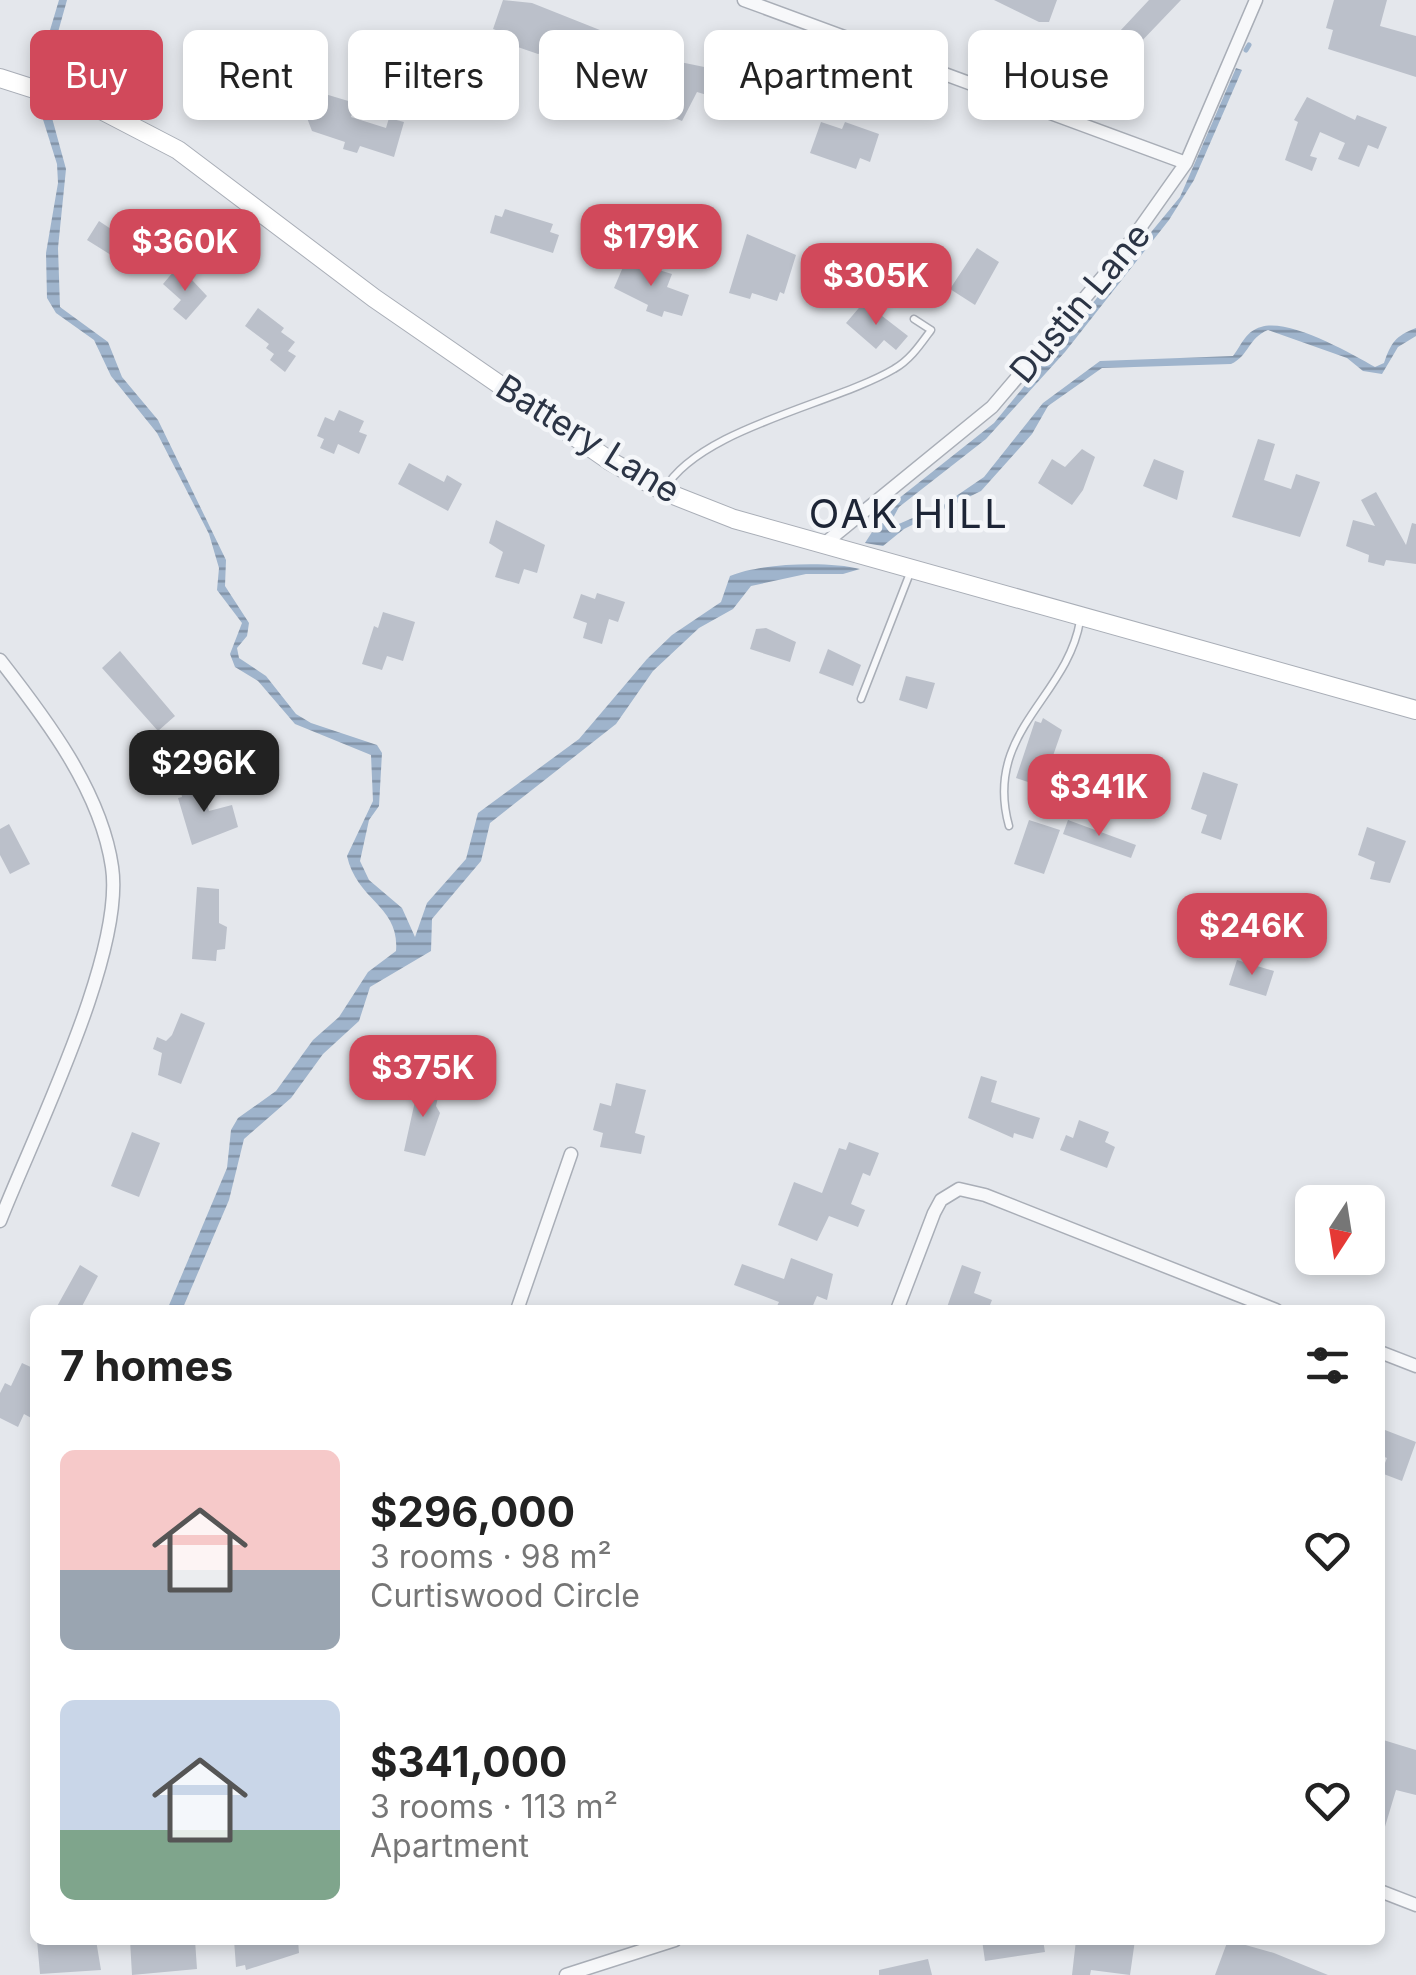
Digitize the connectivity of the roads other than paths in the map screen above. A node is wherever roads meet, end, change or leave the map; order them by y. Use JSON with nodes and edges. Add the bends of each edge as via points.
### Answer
{"nodes":[{"id":1,"x":744,"y":0,"type":"edge"},
{"id":2,"x":1256,"y":0,"type":"edge"},
{"id":3,"x":0,"y":78,"type":"edge"},
{"id":4,"x":1186,"y":163,"type":"junction"},
{"id":5,"x":914,"y":319,"type":"dead end"},
{"id":6,"x":663,"y":491,"type":"junction"},
{"id":7,"x":824,"y":544,"type":"junction"},
{"id":8,"x":912,"y":567,"type":"junction"},
{"id":9,"x":1082,"y":615,"type":"junction"},
{"id":10,"x":0,"y":660,"type":"edge"},
{"id":11,"x":860,"y":699,"type":"dead end"},
{"id":12,"x":1416,"y":710,"type":"edge"},
{"id":13,"x":1009,"y":826,"type":"dead end"},
{"id":14,"x":571,"y":1154,"type":"dead end"},
{"id":15,"x":0,"y":1221,"type":"edge"},
{"id":16,"x":519,"y":1305,"type":"edge"},
{"id":17,"x":899,"y":1305,"type":"edge"},
{"id":18,"x":1263,"y":1305,"type":"edge"},
{"id":19,"x":1385,"y":1354,"type":"edge"},
{"id":20,"x":1416,"y":1366,"type":"edge"},
{"id":21,"x":1385,"y":1893,"type":"edge"},
{"id":22,"x":1416,"y":1905,"type":"edge"},
{"id":23,"x":659,"y":1945,"type":"edge"},
{"id":24,"x":566,"y":1975,"type":"edge"}],
"edges":[{"from":1,"to":4,"type":"street"},
{"from":2,"to":4,"type":"street","name":"Dustin Lane"},
{"from":3,"to":6,"type":"main road","name":"Battery Lane","via":[[127,121],[178,150],[401,317]]},
{"from":4,"to":7,"type":"street","name":"Dustin Lane","via":[[1118,259],[992,408]]},
{"from":5,"to":6,"type":"lane","via":[[931,330],[904,362],[753,426],[680,469]]},
{"from":6,"to":7,"type":"main road","name":"Battery Lane"},
{"from":7,"to":8,"type":"main road","name":"Battery Lane"},
{"from":8,"to":9,"type":"main road","name":"Battery Lane"},
{"from":8,"to":11,"type":"lane"},
{"from":9,"to":12,"type":"main road","name":"Battery Lane"},
{"from":9,"to":13,"type":"lane","via":[[1078,636],[1024,720],[1007,766],[1002,802]]},
{"from":10,"to":15,"type":"street","via":[[90,796],[108,845],[114,904],[95,979]]},
{"from":14,"to":16,"type":"street"},
{"from":17,"to":18,"type":"street","via":[[934,1213],[959,1190]]},
{"from":19,"to":20,"type":"street"},
{"from":21,"to":22,"type":"street"},
{"from":23,"to":24,"type":"street"}]}
